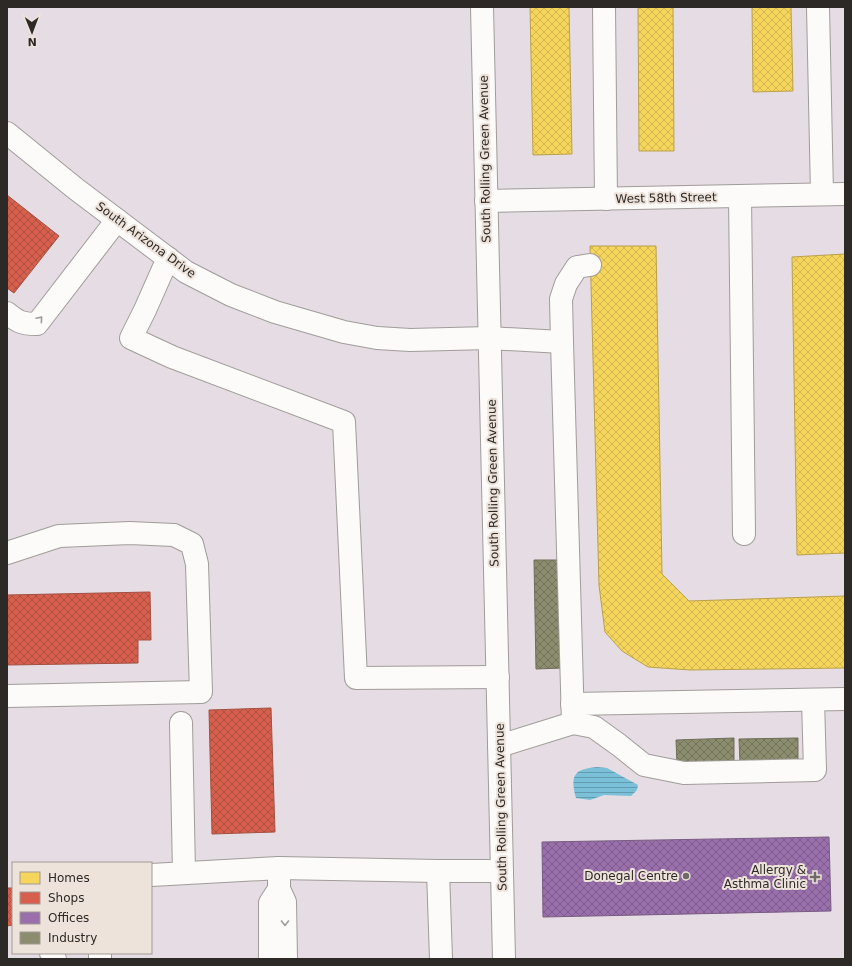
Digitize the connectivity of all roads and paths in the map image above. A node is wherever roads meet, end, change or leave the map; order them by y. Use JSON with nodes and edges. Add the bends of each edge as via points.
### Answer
{"nodes":[{"id":1,"x":482,"y":7,"type":"edge"},
{"id":2,"x":604,"y":7,"type":"edge"},
{"id":3,"x":818,"y":7,"type":"edge"},
{"id":4,"x":7,"y":133,"type":"edge"},
{"id":5,"x":822,"y":194,"type":"junction"},
{"id":6,"x":845,"y":194,"type":"edge"},
{"id":7,"x":740,"y":196,"type":"junction"},
{"id":8,"x":606,"y":199,"type":"junction"},
{"id":9,"x":486,"y":201,"type":"junction"},
{"id":10,"x":117,"y":220,"type":"junction"},
{"id":11,"x":168,"y":258,"type":"junction"},
{"id":12,"x":590,"y":265,"type":"dead end"},
{"id":13,"x":7,"y":313,"type":"edge"},
{"id":14,"x":489,"y":338,"type":"junction"},
{"id":15,"x":562,"y":342,"type":"junction"},
{"id":16,"x":744,"y":534,"type":"dead end"},
{"id":17,"x":7,"y":553,"type":"edge"},
{"id":18,"x":498,"y":677,"type":"junction"},
{"id":19,"x":7,"y":696,"type":"edge"},
{"id":20,"x":845,"y":699,"type":"edge"},
{"id":21,"x":813,"y":700,"type":"junction"},
{"id":22,"x":572,"y":713,"type":"junction"},
{"id":23,"x":181,"y":723,"type":"dead end"},
{"id":24,"x":499,"y":746,"type":"junction"},
{"id":25,"x":438,"y":871,"type":"junction"},
{"id":26,"x":502,"y":871,"type":"junction"},
{"id":27,"x":184,"y":874,"type":"junction"},
{"id":28,"x":152,"y":875,"type":"edge"},
{"id":29,"x":279,"y":879,"type":"junction"},
{"id":30,"x":270,"y":959,"type":"edge"},
{"id":31,"x":286,"y":959,"type":"edge"},
{"id":32,"x":441,"y":959,"type":"edge"},
{"id":33,"x":504,"y":959,"type":"edge"}],
"edges":[{"from":1,"to":9,"type":"street","name":"South Rolling Green Avenue"},
{"from":2,"to":8,"type":"street"},
{"from":3,"to":5,"type":"street"},
{"from":4,"to":10,"type":"street","name":"South Arizona Drive"},
{"from":5,"to":6,"type":"street","name":"West 58th Street"},
{"from":5,"to":7,"type":"street","name":"West 58th Street"},
{"from":7,"to":8,"type":"street","name":"West 58th Street"},
{"from":7,"to":16,"type":"street"},
{"from":8,"to":9,"type":"street","name":"West 58th Street"},
{"from":9,"to":14,"type":"street","name":"South Rolling Green Avenue"},
{"from":10,"to":11,"type":"street","name":"South Arizona Drive"},
{"from":13,"to":10,"type":"street","one_way":true,"via":[[16,321],[37,324]]},
{"from":11,"to":14,"type":"street","name":"South Arizona Drive","via":[[186,272],[231,295],[275,312],[344,332],[410,340]]},
{"from":11,"to":18,"type":"street","via":[[131,338],[172,357],[344,422],[356,678]]},
{"from":12,"to":15,"type":"street","via":[[576,267],[566,284],[561,299]]},
{"from":14,"to":15,"type":"street","name":"South Arizona Drive"},
{"from":14,"to":18,"type":"street","name":"South Rolling Green Avenue"},
{"from":15,"to":22,"type":"street"},
{"from":17,"to":19,"type":"street","via":[[59,536],[130,533],[174,535],[192,544],[197,564],[201,692]]},
{"from":18,"to":24,"type":"street","name":"South Rolling Green Avenue"},
{"from":20,"to":21,"type":"street"},
{"from":21,"to":22,"type":"street"},
{"from":21,"to":22,"type":"street","via":[[815,770],[684,773],[644,765]]},
{"from":22,"to":24,"type":"street"},
{"from":23,"to":27,"type":"street"},
{"from":24,"to":26,"type":"street","name":"South Rolling Green Avenue"},
{"from":25,"to":26,"type":"street"},
{"from":25,"to":29,"type":"street"},
{"from":25,"to":32,"type":"street"},
{"from":26,"to":33,"type":"street","name":"South Rolling Green Avenue"},
{"from":27,"to":28,"type":"street"},
{"from":27,"to":29,"type":"street"},
{"from":29,"to":30,"type":"street","via":[[270,903]]},
{"from":29,"to":31,"type":"street","one_way":true,"via":[[285,902]]}]}
